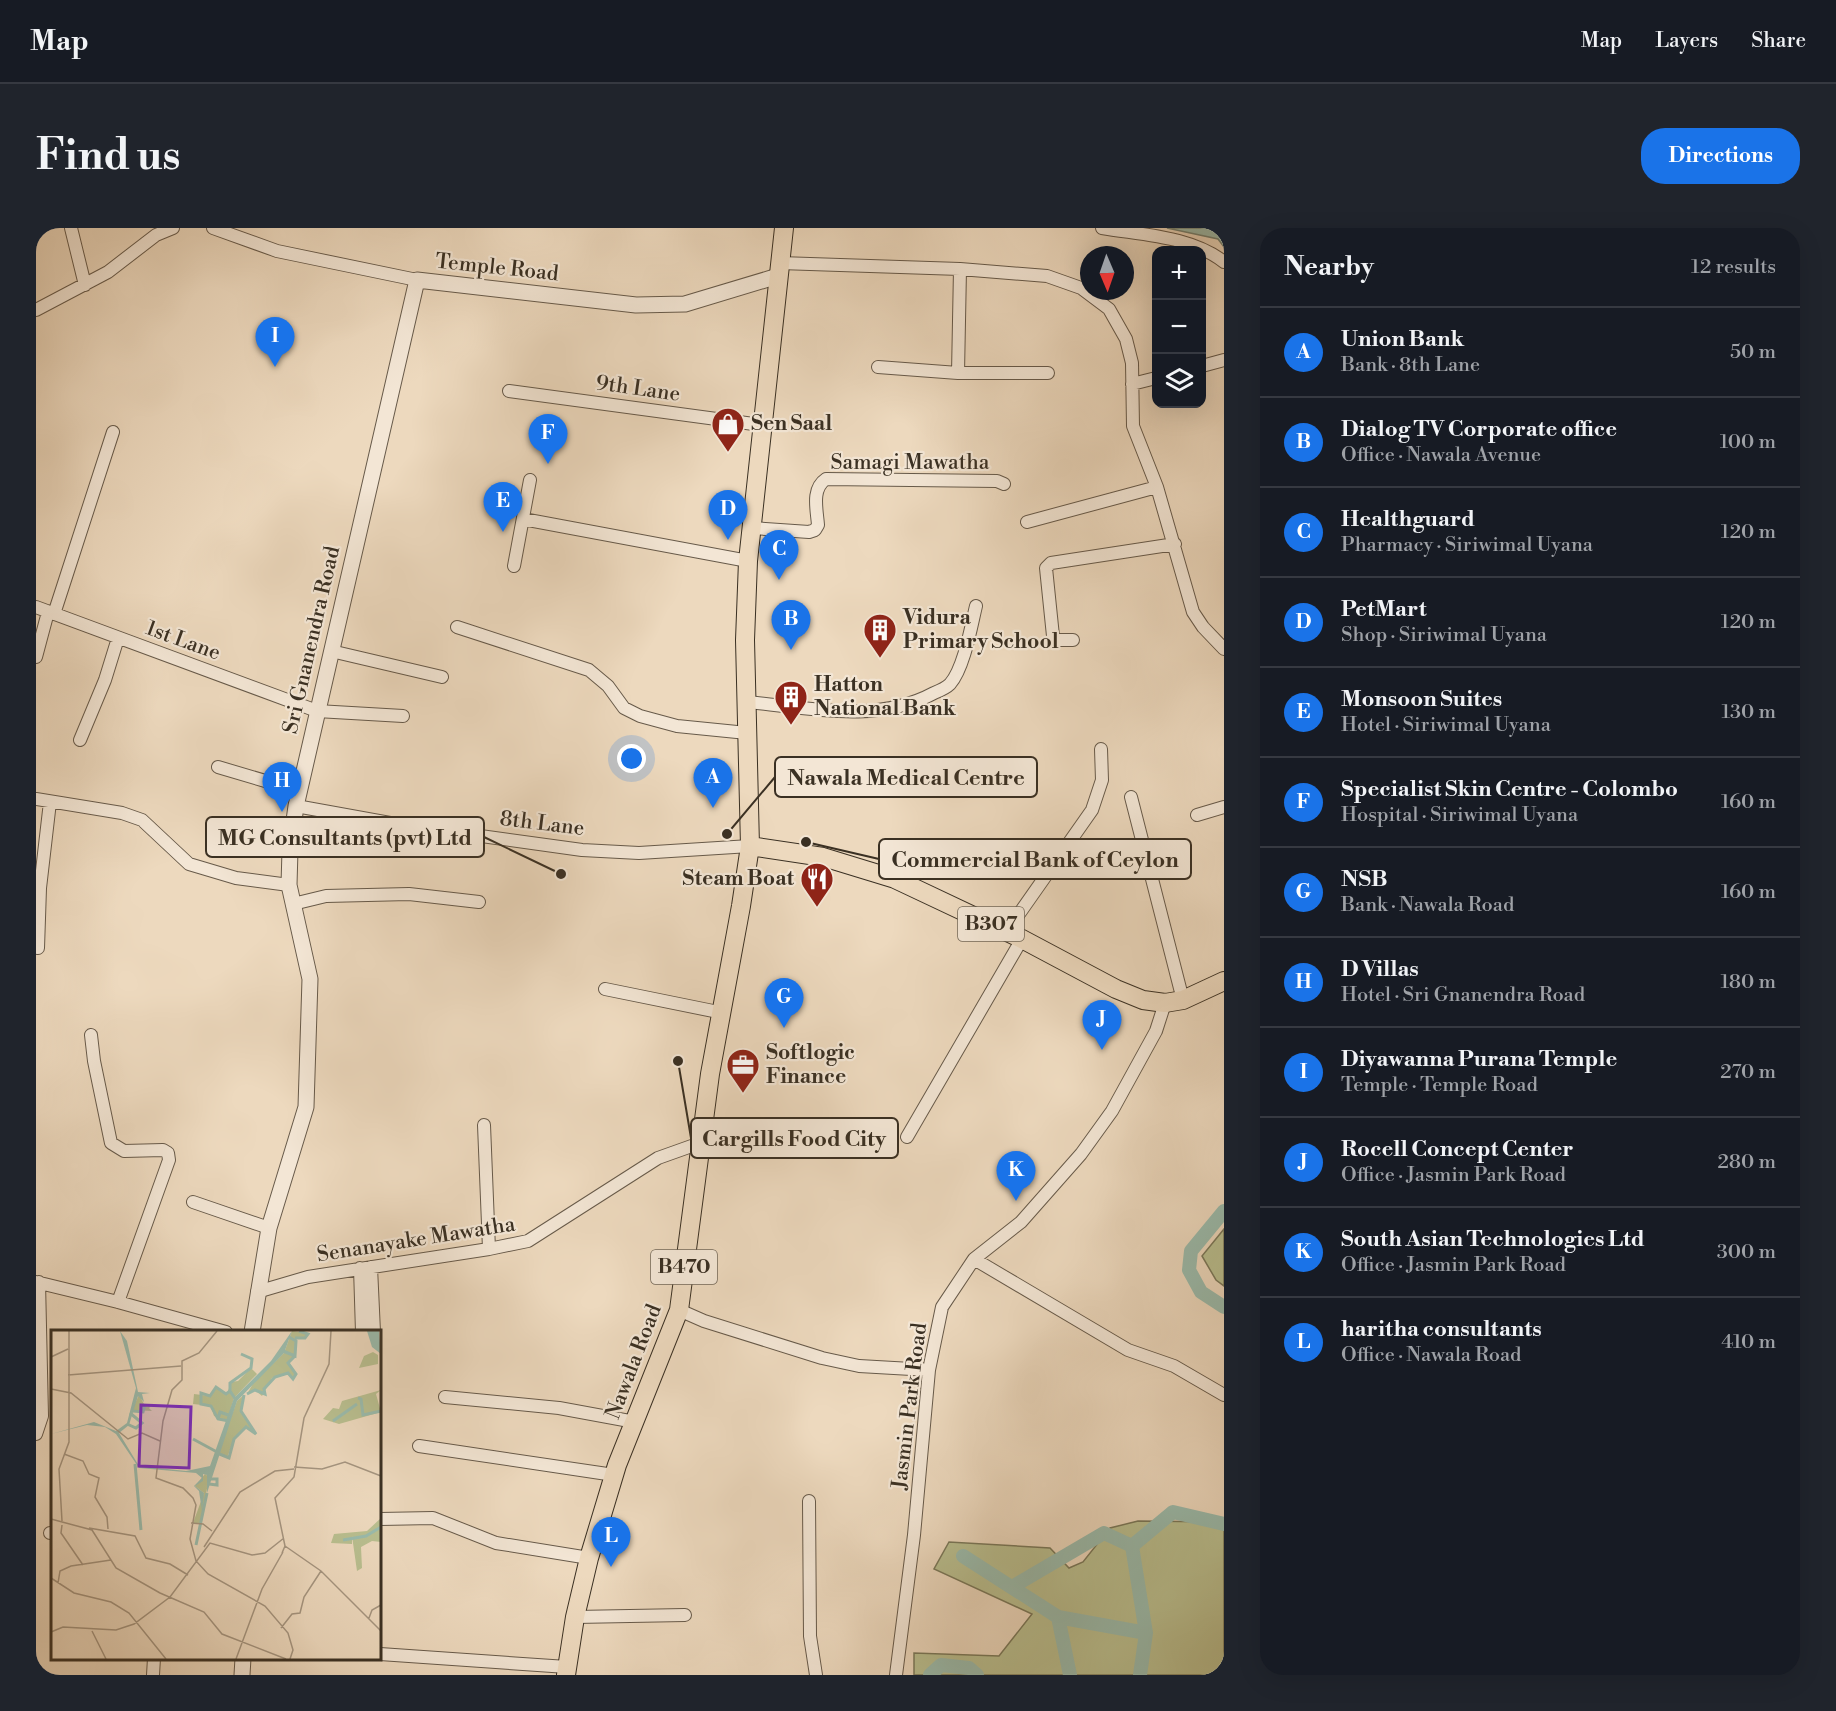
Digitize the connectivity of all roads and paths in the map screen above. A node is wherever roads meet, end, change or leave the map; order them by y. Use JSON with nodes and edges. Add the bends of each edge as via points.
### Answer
{"nodes":[{"id":1,"x":71,"y":228,"type":"edge"},
{"id":2,"x":173,"y":228,"type":"edge"},
{"id":3,"x":213,"y":228,"type":"edge"},
{"id":4,"x":784,"y":228,"type":"edge"},
{"id":5,"x":1102,"y":228,"type":"edge"},
{"id":6,"x":1224,"y":262,"type":"edge"},
{"id":7,"x":960,"y":269,"type":"junction"},
{"id":8,"x":779,"y":270,"type":"junction"},
{"id":9,"x":417,"y":280,"type":"junction"},
{"id":10,"x":85,"y":285,"type":"junction"},
{"id":11,"x":36,"y":310,"type":"edge"},
{"id":12,"x":1224,"y":360,"type":"edge"},
{"id":13,"x":1206,"y":365,"type":"edge"},
{"id":14,"x":878,"y":367,"type":"dead end"},
{"id":15,"x":958,"y":373,"type":"junction"},
{"id":16,"x":1048,"y":373,"type":"dead end"},
{"id":17,"x":1152,"y":379,"type":"edge"},
{"id":18,"x":1132,"y":384,"type":"junction"},
{"id":19,"x":509,"y":391,"type":"dead end"},
{"id":20,"x":761,"y":425,"type":"junction"},
{"id":21,"x":113,"y":432,"type":"dead end"},
{"id":22,"x":530,"y":480,"type":"dead end"},
{"id":23,"x":1004,"y":484,"type":"dead end"},
{"id":24,"x":1157,"y":487,"type":"junction"},
{"id":25,"x":523,"y":519,"type":"junction"},
{"id":26,"x":1027,"y":522,"type":"dead end"},
{"id":27,"x":752,"y":528,"type":"junction"},
{"id":28,"x":1175,"y":544,"type":"junction"},
{"id":29,"x":748,"y":561,"type":"junction"},
{"id":30,"x":514,"y":566,"type":"dead end"},
{"id":31,"x":976,"y":606,"type":"dead end"},
{"id":32,"x":36,"y":607,"type":"edge"},
{"id":33,"x":51,"y":613,"type":"junction"},
{"id":34,"x":457,"y":627,"type":"dead end"},
{"id":35,"x":118,"y":638,"type":"junction"},
{"id":36,"x":1073,"y":640,"type":"dead end"},
{"id":37,"x":1224,"y":649,"type":"edge"},
{"id":38,"x":331,"y":651,"type":"junction"},
{"id":39,"x":36,"y":657,"type":"edge"},
{"id":40,"x":442,"y":677,"type":"dead end"},
{"id":41,"x":747,"y":702,"type":"junction"},
{"id":42,"x":317,"y":711,"type":"junction"},
{"id":43,"x":403,"y":716,"type":"dead end"},
{"id":44,"x":747,"y":733,"type":"junction"},
{"id":45,"x":81,"y":740,"type":"dead end"},
{"id":46,"x":1101,"y":749,"type":"dead end"},
{"id":47,"x":218,"y":767,"type":"dead end"},
{"id":48,"x":1131,"y":797,"type":"dead end"},
{"id":49,"x":298,"y":798,"type":"junction"},
{"id":50,"x":36,"y":799,"type":"edge"},
{"id":51,"x":50,"y":802,"type":"junction"},
{"id":52,"x":1224,"y":807,"type":"edge"},
{"id":53,"x":1197,"y":815,"type":"dead end"},
{"id":54,"x":750,"y":846,"type":"junction"},
{"id":55,"x":289,"y":885,"type":"junction"},
{"id":56,"x":479,"y":902,"type":"dead end"},
{"id":57,"x":293,"y":903,"type":"junction"},
{"id":58,"x":1015,"y":935,"type":"junction"},
{"id":59,"x":38,"y":948,"type":"dead end"},
{"id":60,"x":1224,"y":981,"type":"edge"},
{"id":61,"x":605,"y":989,"type":"dead end"},
{"id":62,"x":1183,"y":1000,"type":"junction"},
{"id":63,"x":1165,"y":1003,"type":"junction"},
{"id":64,"x":723,"y":1013,"type":"junction"},
{"id":65,"x":91,"y":1035,"type":"dead end"},
{"id":66,"x":484,"y":1125,"type":"dead end"},
{"id":67,"x":908,"y":1137,"type":"dead end"},
{"id":68,"x":700,"y":1143,"type":"junction"},
{"id":69,"x":193,"y":1202,"type":"dead end"},
{"id":70,"x":269,"y":1228,"type":"junction"},
{"id":71,"x":489,"y":1250,"type":"junction"},
{"id":72,"x":974,"y":1259,"type":"junction"},
{"id":73,"x":365,"y":1268,"type":"junction"},
{"id":74,"x":38,"y":1282,"type":"edge"},
{"id":75,"x":257,"y":1292,"type":"junction"},
{"id":76,"x":118,"y":1302,"type":"junction"},
{"id":77,"x":680,"y":1310,"type":"junction"},
{"id":78,"x":219,"y":1330,"type":"edge"},
{"id":79,"x":252,"y":1330,"type":"edge"},
{"id":80,"x":363,"y":1330,"type":"edge"},
{"id":81,"x":374,"y":1330,"type":"edge"},
{"id":82,"x":47,"y":1370,"type":"edge"},
{"id":83,"x":929,"y":1370,"type":"junction"},
{"id":84,"x":39,"y":1385,"type":"edge"},
{"id":85,"x":1224,"y":1395,"type":"edge"},
{"id":86,"x":445,"y":1397,"type":"dead end"},
{"id":87,"x":635,"y":1422,"type":"junction"},
{"id":88,"x":36,"y":1434,"type":"edge"},
{"id":89,"x":419,"y":1446,"type":"dead end"},
{"id":90,"x":614,"y":1475,"type":"junction"},
{"id":91,"x":808,"y":1501,"type":"dead end"},
{"id":92,"x":381,"y":1519,"type":"edge"},
{"id":93,"x":589,"y":1558,"type":"junction"},
{"id":94,"x":685,"y":1615,"type":"dead end"},
{"id":95,"x":575,"y":1617,"type":"junction"},
{"id":96,"x":381,"y":1654,"type":"edge"},
{"id":97,"x":154,"y":1660,"type":"edge"},
{"id":98,"x":243,"y":1660,"type":"edge"},
{"id":99,"x":567,"y":1671,"type":"edge"},
{"id":100,"x":153,"y":1675,"type":"edge"},
{"id":101,"x":242,"y":1675,"type":"edge"},
{"id":102,"x":816,"y":1675,"type":"edge"},
{"id":103,"x":896,"y":1675,"type":"edge"}],
"edges":[{"from":1,"to":10,"type":"street"},
{"from":2,"to":10,"type":"street","via":[[156,235]]},
{"from":3,"to":9,"type":"street","name":"Temple Road","via":[[277,251]]},
{"from":4,"to":8,"type":"main road","name":"Nawala Road"},
{"from":5,"to":6,"type":"street","via":[[1167,239],[1211,252]]},
{"from":7,"to":8,"type":"street"},
{"from":7,"to":15,"type":"street"},
{"from":7,"to":18,"type":"street","via":[[1047,276],[1081,288],[1109,309],[1126,339]]},
{"from":8,"to":9,"type":"street","name":"Temple Road","via":[[685,304],[646,305]]},
{"from":8,"to":20,"type":"main road","name":"Nawala Road"},
{"from":9,"to":38,"type":"street","name":"Sri Gnanendra Road"},
{"from":10,"to":11,"type":"street"},
{"from":12,"to":13,"type":"street"},
{"from":14,"to":15,"type":"street"},
{"from":15,"to":16,"type":"street"},
{"from":17,"to":18,"type":"street"},
{"from":18,"to":24,"type":"street","via":[[1133,426]]},
{"from":19,"to":20,"type":"street","name":"9th Lane"},
{"from":20,"to":27,"type":"main road","name":"Nawala Road"},
{"from":21,"to":33,"type":"street"},
{"from":22,"to":25,"type":"street"},
{"from":23,"to":27,"type":"street","name":"Samagi Mawatha","via":[[826,479],[817,489],[815,530]]},
{"from":24,"to":26,"type":"street"},
{"from":24,"to":28,"type":"street"},
{"from":25,"to":29,"type":"street"},
{"from":25,"to":30,"type":"street"},
{"from":27,"to":29,"type":"main road","name":"Nawala Road"},
{"from":28,"to":36,"type":"street","via":[[1051,563],[1046,568],[1053,636],[1057,640]]},
{"from":28,"to":37,"type":"street","via":[[1193,612]]},
{"from":29,"to":41,"type":"main road","name":"Nawala Road"},
{"from":31,"to":41,"type":"street","via":[[964,655],[949,685],[919,701],[858,712]]},
{"from":32,"to":33,"type":"street","name":"1st Lane"},
{"from":33,"to":35,"type":"street","name":"1st Lane"},
{"from":33,"to":39,"type":"street"},
{"from":34,"to":44,"type":"street","via":[[589,670],[608,686],[624,708],[640,716],[677,726]]},
{"from":35,"to":42,"type":"street","name":"1st Lane"},
{"from":35,"to":45,"type":"street"},
{"from":38,"to":40,"type":"street"},
{"from":38,"to":42,"type":"street","name":"Sri Gnanendra Road"},
{"from":41,"to":44,"type":"main road","name":"Nawala Road"},
{"from":42,"to":43,"type":"street","name":"1st Lane"},
{"from":42,"to":49,"type":"street","name":"Sri Gnanendra Road"},
{"from":44,"to":54,"type":"main road","name":"Nawala Road"},
{"from":46,"to":58,"type":"street","via":[[1102,780],[1092,810]]},
{"from":47,"to":49,"type":"street","name":"8th Lane"},
{"from":48,"to":62,"type":"street"},
{"from":49,"to":54,"type":"street","name":"8th Lane","via":[[401,825],[582,850],[639,853]]},
{"from":49,"to":55,"type":"street","name":"Sri Gnanendra Road"},
{"from":50,"to":51,"type":"street"},
{"from":51,"to":55,"type":"street","via":[[122,813],[142,820],[189,864],[236,878]]},
{"from":51,"to":59,"type":"street"},
{"from":52,"to":53,"type":"street"},
{"from":54,"to":58,"type":"main road","number":"B307","via":[[823,857],[895,879]]},
{"from":54,"to":64,"type":"main road","name":"Nawala Road","number":"B470"},
{"from":55,"to":57,"type":"street","name":"Sri Gnanendra Road"},
{"from":56,"to":57,"type":"street","via":[[409,894],[326,896]]},
{"from":57,"to":70,"type":"street","name":"Sri Gnanendra Road","via":[[310,979],[306,1107]]},
{"from":58,"to":63,"type":"main road","number":"B307","via":[[1116,989],[1143,1000]]},
{"from":58,"to":67,"type":"street"},
{"from":60,"to":62,"type":"main road","number":"B307"},
{"from":61,"to":64,"type":"street"},
{"from":62,"to":63,"type":"main road","number":"B307"},
{"from":63,"to":72,"type":"street","name":"Jasmin Park Road","via":[[1156,1031],[1112,1111],[1082,1154],[1021,1222]]},
{"from":64,"to":68,"type":"main road","name":"Nawala Road","number":"B470"},
{"from":65,"to":76,"type":"street","via":[[111,1143],[124,1151],[163,1150],[169,1160]]},
{"from":66,"to":71,"type":"street"},
{"from":68,"to":71,"type":"street","name":"Senanayake Mawatha","via":[[658,1158],[528,1241]]},
{"from":68,"to":77,"type":"main road","name":"Nawala Road","number":"B470"},
{"from":69,"to":70,"type":"street"},
{"from":70,"to":75,"type":"street","name":"Sri Gnanendra Road"},
{"from":71,"to":73,"type":"street","name":"Senanayake Mawatha"},
{"from":72,"to":83,"type":"street","name":"Jasmin Park Road","via":[[942,1307]]},
{"from":72,"to":85,"type":"street","via":[[1128,1350],[1174,1366]]},
{"from":73,"to":75,"type":"street","name":"Senanayake Mawatha","via":[[308,1277]]},
{"from":73,"to":80,"type":"street"},
{"from":73,"to":81,"type":"street"},
{"from":74,"to":76,"type":"street"},
{"from":74,"to":82,"type":"street"},
{"from":75,"to":79,"type":"street","name":"Sri Gnanendra Road"},
{"from":76,"to":78,"type":"street"},
{"from":77,"to":83,"type":"street","via":[[822,1358]]},
{"from":77,"to":87,"type":"main road","name":"Nawala Road","number":"B470"},
{"from":82,"to":84,"type":"street"},
{"from":83,"to":103,"type":"street","name":"Jasmin Park Road"},
{"from":84,"to":88,"type":"street","via":[[42,1416]]},
{"from":86,"to":87,"type":"street","via":[[559,1408]]},
{"from":87,"to":90,"type":"main road","name":"Nawala Road","number":"B470"},
{"from":89,"to":90,"type":"street"},
{"from":90,"to":93,"type":"main road","name":"Nawala Road","number":"B470"},
{"from":91,"to":102,"type":"street","via":[[810,1636]]},
{"from":92,"to":93,"type":"street","via":[[433,1518],[496,1543]]},
{"from":93,"to":95,"type":"main road","name":"Nawala Road","number":"B470"},
{"from":94,"to":95,"type":"street"},
{"from":95,"to":99,"type":"main road","name":"Nawala Road","number":"B470"},
{"from":96,"to":99,"type":"street"},
{"from":97,"to":100,"type":"street"},
{"from":98,"to":101,"type":"street"}]}
